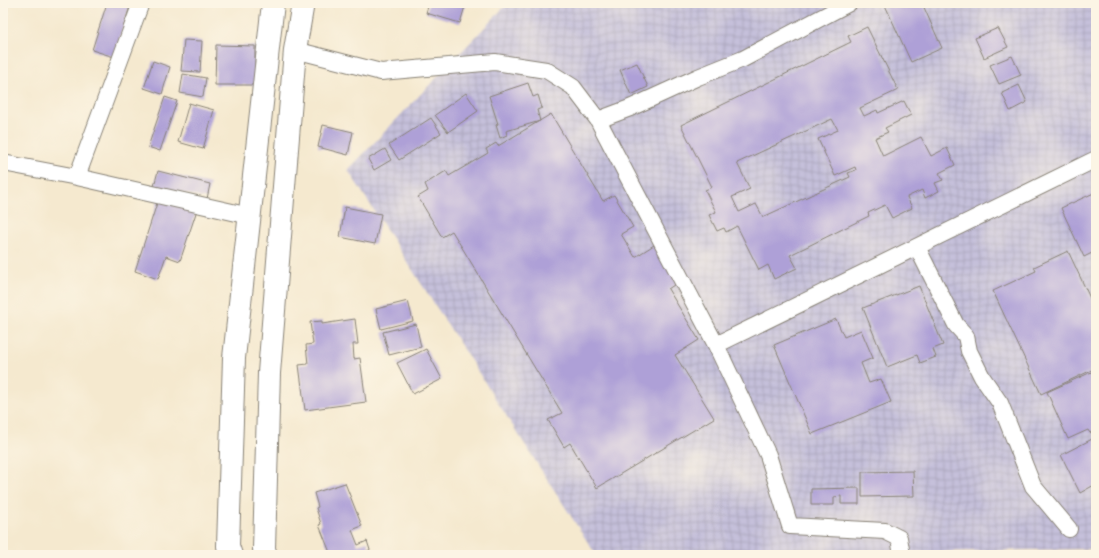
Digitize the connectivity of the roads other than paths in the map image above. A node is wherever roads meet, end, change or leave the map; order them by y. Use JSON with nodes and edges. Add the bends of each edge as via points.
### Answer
{"nodes":[{"id":1,"x":141,"y":3,"type":"edge"},
{"id":2,"x":274,"y":3,"type":"edge"},
{"id":3,"x":303,"y":3,"type":"edge"},
{"id":4,"x":848,"y":3,"type":"edge"},
{"id":5,"x":295,"y":50,"type":"junction"},
{"id":6,"x":598,"y":120,"type":"junction"},
{"id":7,"x":1096,"y":159,"type":"edge"},
{"id":8,"x":3,"y":162,"type":"edge"},
{"id":9,"x":77,"y":177,"type":"junction"},
{"id":10,"x":250,"y":216,"type":"junction"},
{"id":11,"x":917,"y":246,"type":"junction"},
{"id":12,"x":716,"y":345,"type":"junction"},
{"id":13,"x":1069,"y":529,"type":"dead end"},
{"id":14,"x":231,"y":555,"type":"edge"},
{"id":15,"x":266,"y":555,"type":"edge"},
{"id":16,"x":902,"y":555,"type":"edge"}],
"edges":[{"from":1,"to":9,"type":"street"},
{"from":2,"to":10,"type":"highway"},
{"from":3,"to":5,"type":"highway"},
{"from":4,"to":6,"type":"street","via":[[743,59]]},
{"from":5,"to":6,"type":"street","via":[[381,72],[495,62],[546,70],[573,87]]},
{"from":5,"to":15,"type":"highway","via":[[269,373],[264,549]]},
{"from":6,"to":12,"type":"street"},
{"from":7,"to":11,"type":"street"},
{"from":8,"to":9,"type":"street"},
{"from":9,"to":10,"type":"street"},
{"from":10,"to":14,"type":"highway","via":[[234,358],[228,546]]},
{"from":11,"to":12,"type":"street"},
{"from":11,"to":13,"type":"street","via":[[956,325],[966,336],[969,351],[982,377],[1000,403],[1033,486]]},
{"from":12,"to":16,"type":"street","via":[[768,455],[790,526],[885,531],[899,538]]}]}
